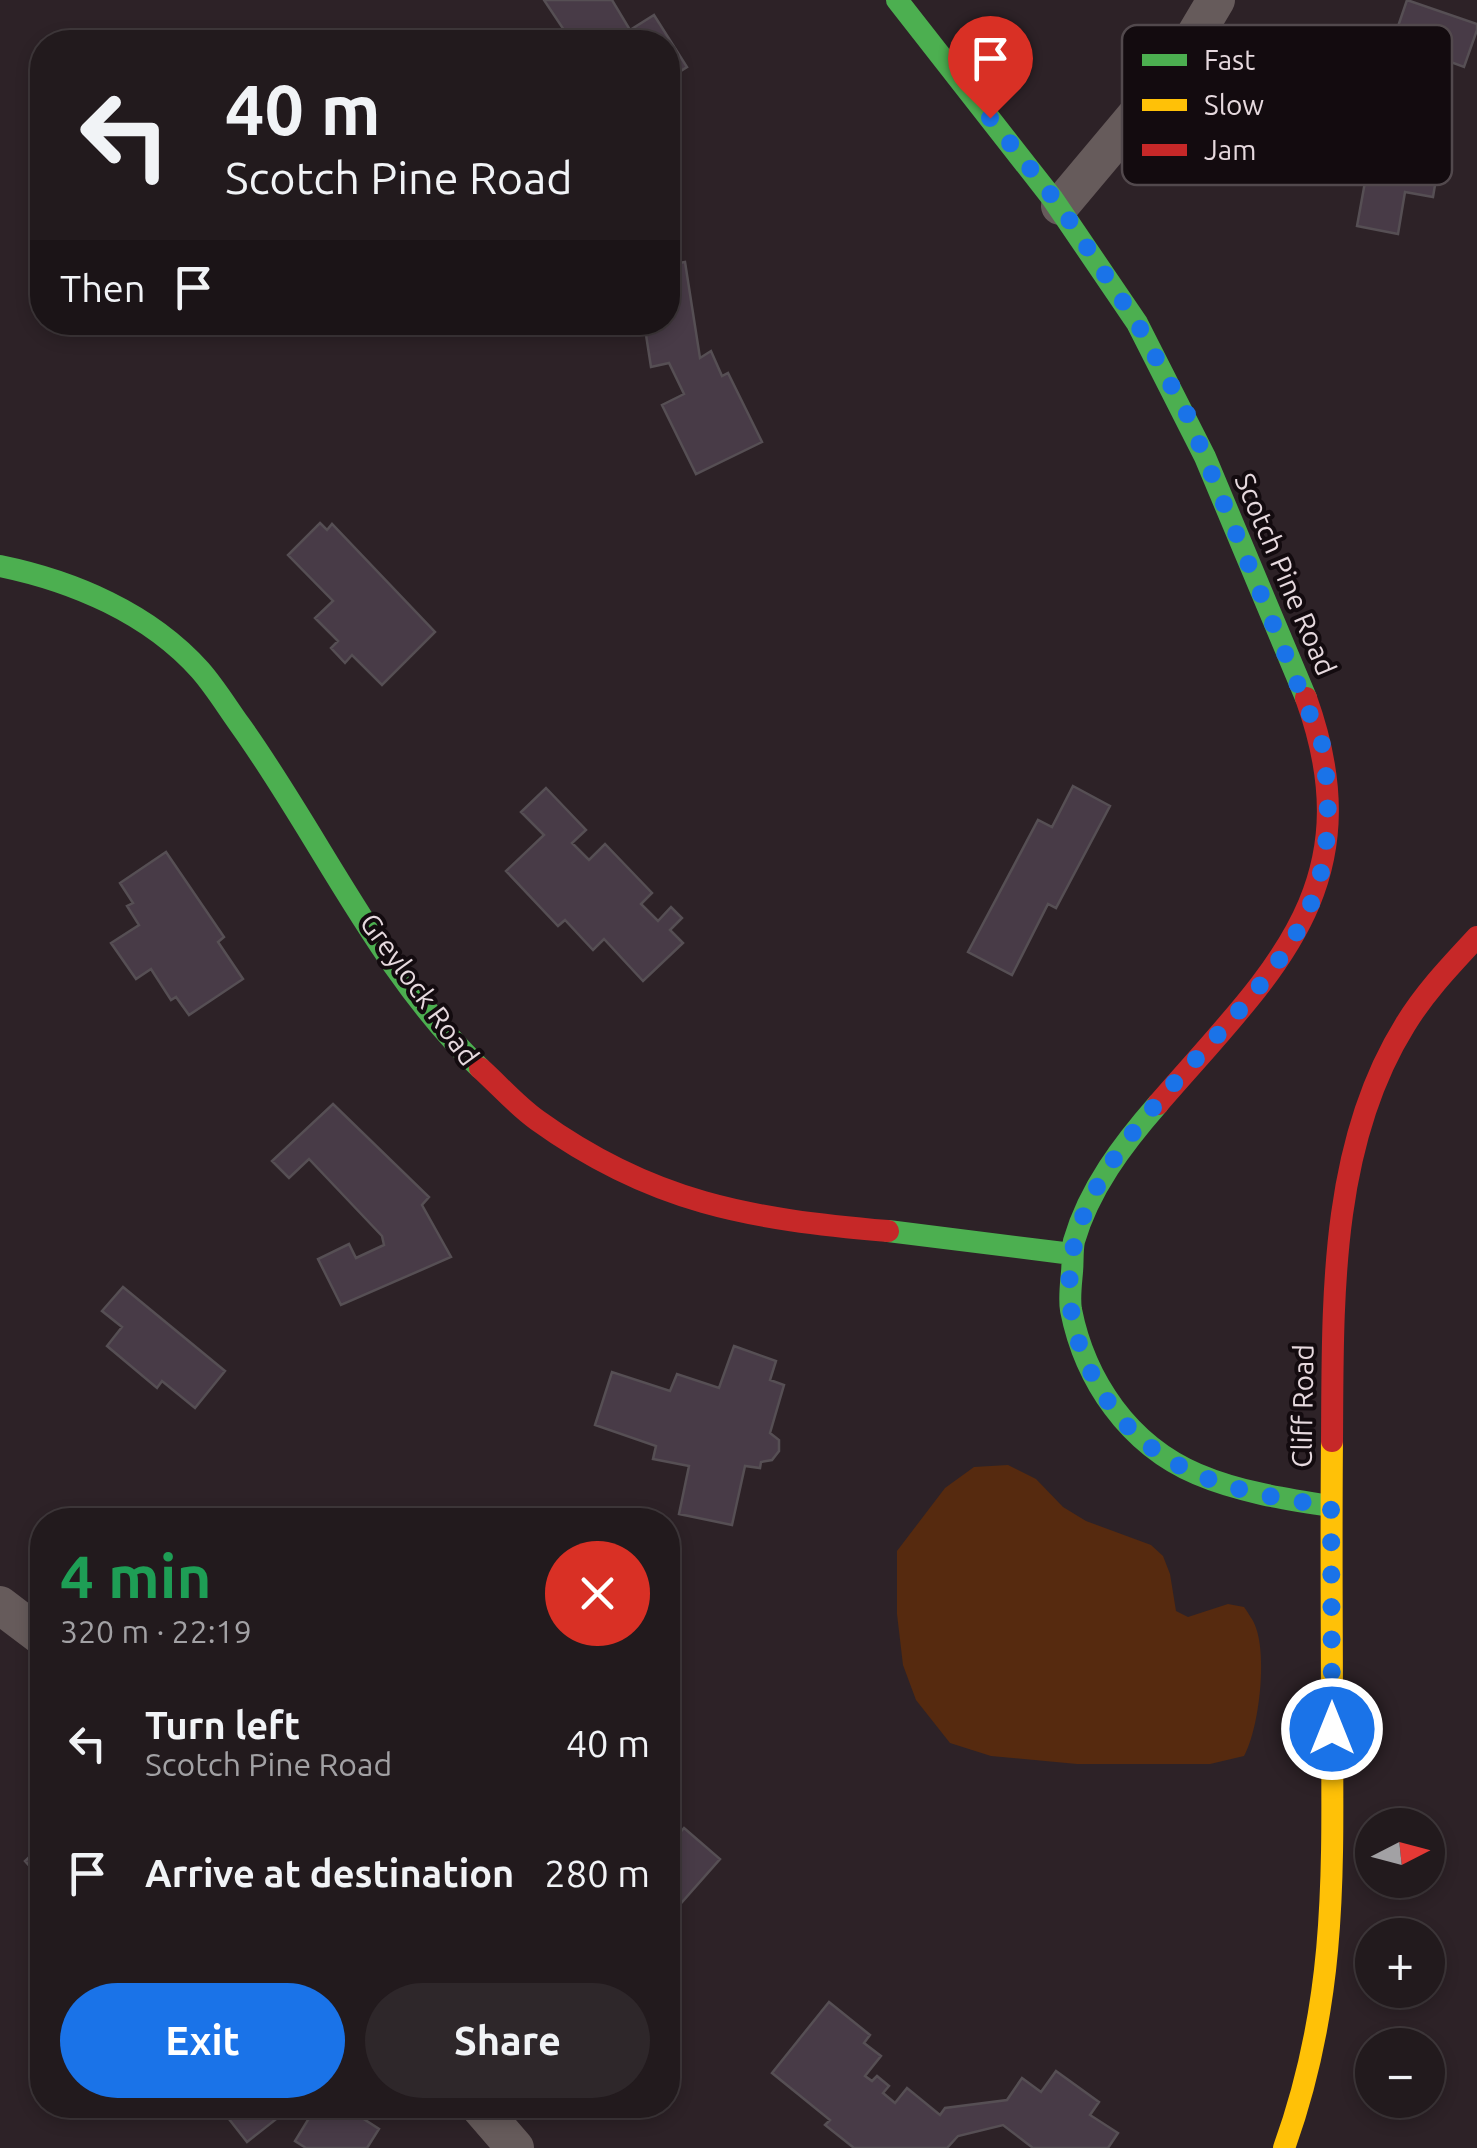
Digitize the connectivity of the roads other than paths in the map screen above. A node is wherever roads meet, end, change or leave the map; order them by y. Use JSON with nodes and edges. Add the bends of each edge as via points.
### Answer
{"nodes":[{"id":1,"x":897,"y":0,"type":"edge"},
{"id":2,"x":1216,"y":0,"type":"edge"},
{"id":3,"x":1201,"y":25,"type":"edge"},
{"id":4,"x":1122,"y":132,"type":"edge"},
{"id":5,"x":1060,"y":206,"type":"junction"},
{"id":6,"x":0,"y":566,"type":"edge"},
{"id":7,"x":1477,"y":938,"type":"edge"},
{"id":8,"x":1072,"y":1254,"type":"junction"},
{"id":9,"x":1331,"y":1506,"type":"junction"},
{"id":10,"x":0,"y":1604,"type":"edge"},
{"id":11,"x":30,"y":1628,"type":"edge"},
{"id":12,"x":489,"y":2118,"type":"edge"},
{"id":13,"x":515,"y":2148,"type":"edge"},
{"id":14,"x":1284,"y":2148,"type":"edge"}],
"edges":[{"from":1,"to":5,"type":"street","name":"Scotch Pine Road"},
{"from":2,"to":3,"type":"street"},
{"from":4,"to":5,"type":"street"},
{"from":5,"to":8,"type":"street","name":"Scotch Pine Road","via":[[1188,416],[1314,718],[1329,818],[1323,864],[1298,931],[1107,1166],[1084,1208]]},
{"from":6,"to":8,"type":"street","name":"Greylock Road","via":[[83,589],[187,658],[220,696],[450,1039],[524,1112],[580,1152],[643,1184],[738,1213]]},
{"from":7,"to":9,"type":"street","name":"Cliff Road","via":[[1410,1014],[1383,1062],[1362,1122],[1337,1266]]},
{"from":8,"to":9,"type":"street","name":"Scotch Pine Road","via":[[1080,1349],[1126,1423],[1157,1452],[1204,1479]]},
{"from":9,"to":14,"type":"street","name":"Cliff Road","via":[[1326,1960],[1314,2057]]},
{"from":10,"to":11,"type":"street"},
{"from":12,"to":13,"type":"street"}]}
